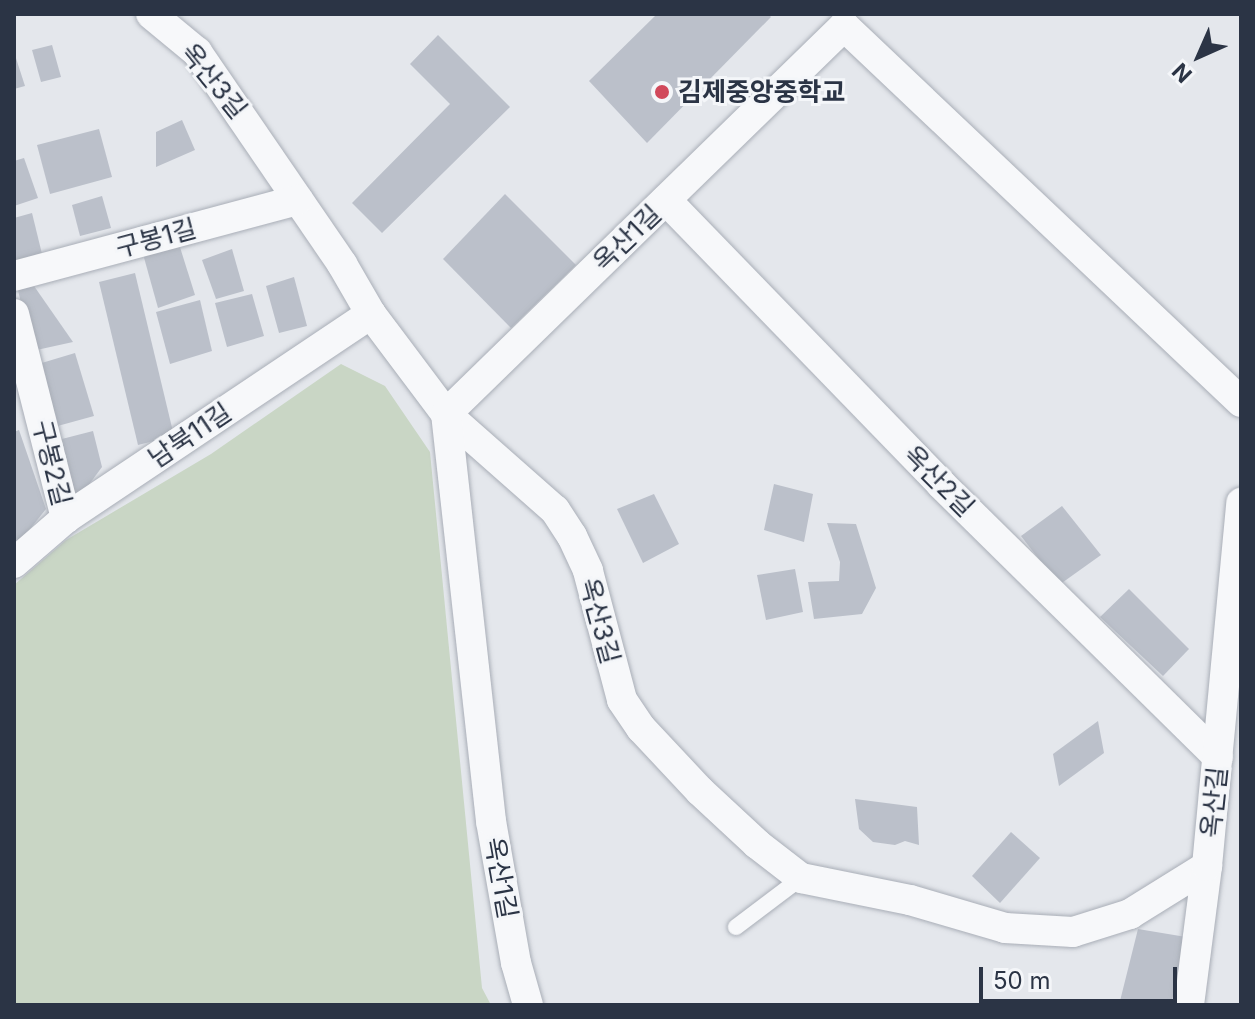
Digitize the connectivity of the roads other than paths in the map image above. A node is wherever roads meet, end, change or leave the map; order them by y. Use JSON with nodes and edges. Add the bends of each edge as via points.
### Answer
{"nodes":[{"id":1,"x":151,"y":14,"type":"edge"},
{"id":2,"x":298,"y":200,"type":"junction"},
{"id":3,"x":666,"y":200,"type":"junction"},
{"id":4,"x":14,"y":276,"type":"edge"},
{"id":5,"x":14,"y":314,"type":"edge"},
{"id":6,"x":371,"y":314,"type":"junction"},
{"id":7,"x":1241,"y":402,"type":"edge"},
{"id":8,"x":446,"y":414,"type":"junction"},
{"id":9,"x":1241,"y":503,"type":"edge"},
{"id":10,"x":66,"y":518,"type":"junction"},
{"id":11,"x":14,"y":563,"type":"edge"},
{"id":12,"x":1218,"y":757,"type":"junction"},
{"id":13,"x":1207,"y":866,"type":"junction"},
{"id":14,"x":801,"y":878,"type":"junction"},
{"id":15,"x":736,"y":927,"type":"dead end"},
{"id":16,"x":528,"y":1005,"type":"edge"},
{"id":17,"x":1189,"y":1005,"type":"edge"}],
"edges":[{"from":1,"to":2,"type":"street","name":"옥산3길","via":[[197,52]]},
{"from":2,"to":4,"type":"street","name":"구봉1길"},
{"from":2,"to":6,"type":"street","name":"옥산3길"},
{"from":3,"to":7,"type":"street","name":"옥산1길","via":[[844,26]]},
{"from":3,"to":8,"type":"street","name":"옥산1길"},
{"from":3,"to":12,"type":"street","name":"옥산2길","via":[[941,484]]},
{"from":5,"to":10,"type":"street","name":"구봉2길"},
{"from":6,"to":8,"type":"street","name":"옥산3길"},
{"from":6,"to":10,"type":"street","name":"남북11길"},
{"from":8,"to":14,"type":"street","name":"옥산3길","via":[[555,510],[572,536],[588,571],[622,700],[641,728],[700,791]]},
{"from":8,"to":16,"type":"street","name":"옥산1길","via":[[491,821]]},
{"from":9,"to":12,"type":"street","name":"옥산길"},
{"from":10,"to":11,"type":"street","name":"남북11길"},
{"from":12,"to":13,"type":"street","name":"옥산길"},
{"from":13,"to":14,"type":"street","name":"옥산3길","via":[[1130,914],[1073,932],[1005,928],[910,900]]},
{"from":13,"to":17,"type":"street","name":"옥산길"},
{"from":14,"to":15,"type":"lane"}]}
